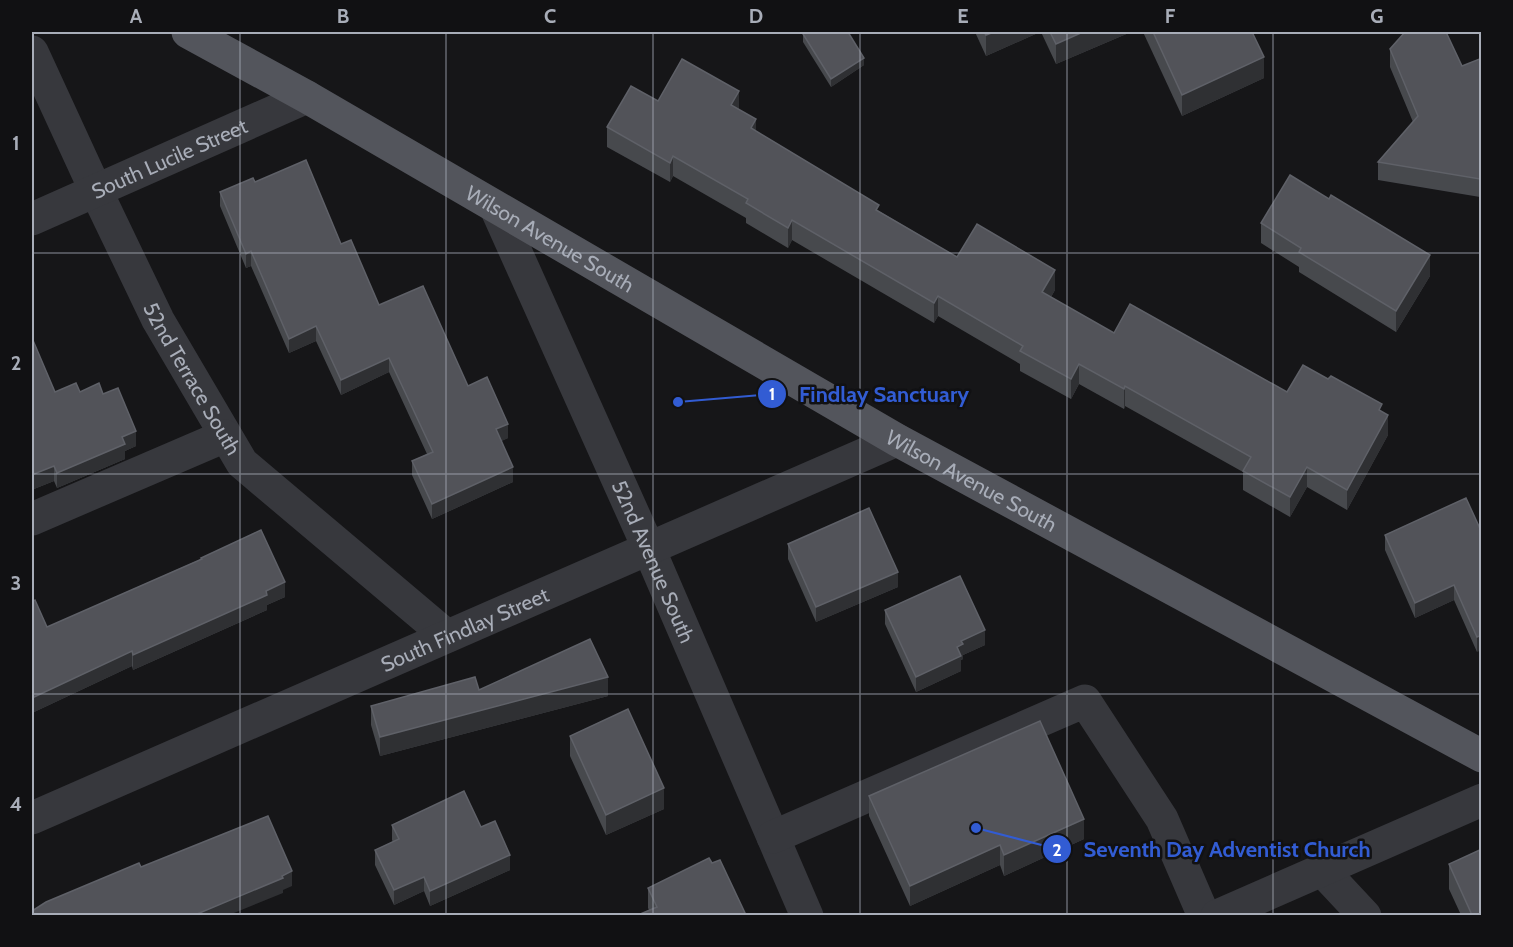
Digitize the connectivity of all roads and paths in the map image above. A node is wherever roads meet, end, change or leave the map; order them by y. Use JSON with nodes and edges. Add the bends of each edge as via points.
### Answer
{"nodes":[{"id":1,"x":188,"y":32,"type":"edge"},
{"id":2,"x":32,"y":52,"type":"edge"},
{"id":3,"x":307,"y":97,"type":"junction"},
{"id":4,"x":96,"y":191,"type":"junction"},
{"id":5,"x":496,"y":208,"type":"junction"},
{"id":6,"x":32,"y":219,"type":"edge"},
{"id":7,"x":225,"y":436,"type":"junction"},
{"id":8,"x":897,"y":440,"type":"junction"},
{"id":9,"x":32,"y":519,"type":"edge"},
{"id":10,"x":649,"y":549,"type":"junction"},
{"id":11,"x":447,"y":636,"type":"junction"},
{"id":12,"x":1482,"y":756,"type":"edge"},
{"id":13,"x":1482,"y":800,"type":"edge"},
{"id":14,"x":32,"y":818,"type":"edge"},
{"id":15,"x":773,"y":837,"type":"junction"},
{"id":16,"x":1322,"y":870,"type":"junction"},
{"id":17,"x":807,"y":915,"type":"edge"},
{"id":18,"x":1204,"y":915,"type":"edge"},
{"id":19,"x":1217,"y":915,"type":"edge"},
{"id":20,"x":1365,"y":915,"type":"edge"}],
"edges":[{"from":1,"to":3,"type":"main road","name":"Wilson Avenue South"},
{"from":2,"to":4,"type":"street","name":"52nd Terrace South"},
{"from":3,"to":4,"type":"street","name":"South Lucile Street"},
{"from":3,"to":5,"type":"main road","name":"Wilson Avenue South"},
{"from":4,"to":6,"type":"street","name":"South Lucile Street"},
{"from":4,"to":7,"type":"street","name":"52nd Terrace South","via":[[158,320]]},
{"from":5,"to":8,"type":"main road","name":"Wilson Avenue South"},
{"from":5,"to":10,"type":"street","name":"52nd Avenue South"},
{"from":7,"to":9,"type":"street"},
{"from":7,"to":11,"type":"street","name":"52nd Terrace South","via":[[242,463]]},
{"from":8,"to":10,"type":"street","name":"South Findlay Street"},
{"from":8,"to":12,"type":"main road","name":"Wilson Avenue South"},
{"from":10,"to":11,"type":"street","name":"South Findlay Street"},
{"from":10,"to":15,"type":"street","name":"52nd Avenue South"},
{"from":11,"to":14,"type":"street","name":"South Findlay Street"},
{"from":13,"to":16,"type":"street"},
{"from":15,"to":17,"type":"street","name":"52nd Avenue South"},
{"from":15,"to":18,"type":"street","via":[[1084,700],[1162,819]]},
{"from":16,"to":19,"type":"street"},
{"from":16,"to":20,"type":"street"}]}
